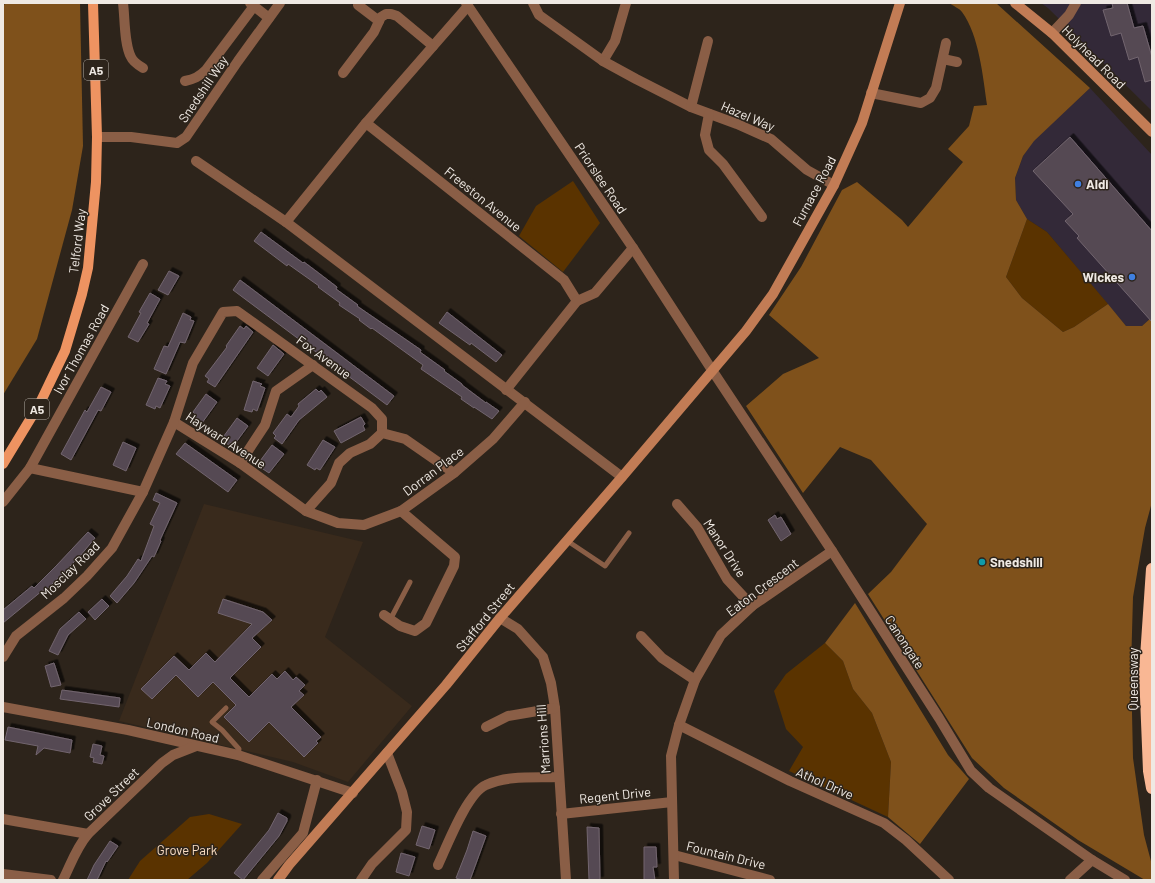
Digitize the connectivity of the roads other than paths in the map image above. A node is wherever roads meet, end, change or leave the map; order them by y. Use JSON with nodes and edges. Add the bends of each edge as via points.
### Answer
{"nodes":[{"id":1,"x":93,"y":3,"type":"edge"},
{"id":2,"x":123,"y":3,"type":"edge"},
{"id":3,"x":280,"y":3,"type":"edge"},
{"id":4,"x":533,"y":3,"type":"edge"},
{"id":5,"x":626,"y":3,"type":"edge"},
{"id":6,"x":900,"y":3,"type":"edge"},
{"id":7,"x":1015,"y":3,"type":"edge"},
{"id":8,"x":1076,"y":3,"type":"edge"},
{"id":9,"x":252,"y":4,"type":"edge"},
{"id":10,"x":358,"y":5,"type":"dead end"},
{"id":11,"x":467,"y":5,"type":"edge"},
{"id":12,"x":269,"y":18,"type":"junction"},
{"id":13,"x":379,"y":21,"type":"junction"},
{"id":14,"x":1052,"y":33,"type":"junction"},
{"id":15,"x":708,"y":41,"type":"dead end"},
{"id":16,"x":946,"y":43,"type":"dead end"},
{"id":17,"x":433,"y":46,"type":"junction"},
{"id":18,"x":943,"y":59,"type":"junction"},
{"id":19,"x":603,"y":61,"type":"junction"},
{"id":20,"x":956,"y":62,"type":"dead end"},
{"id":21,"x":142,"y":68,"type":"dead end"},
{"id":22,"x":343,"y":73,"type":"dead end"},
{"id":23,"x":185,"y":81,"type":"dead end"},
{"id":24,"x":871,"y":93,"type":"junction"},
{"id":25,"x":691,"y":107,"type":"junction"},
{"id":26,"x":709,"y":114,"type":"junction"},
{"id":27,"x":366,"y":123,"type":"junction"},
{"id":28,"x":1152,"y":132,"type":"edge"},
{"id":29,"x":98,"y":137,"type":"junction"},
{"id":30,"x":196,"y":161,"type":"dead end"},
{"id":31,"x":834,"y":185,"type":"junction"},
{"id":32,"x":762,"y":217,"type":"dead end"},
{"id":33,"x":286,"y":222,"type":"junction"},
{"id":34,"x":633,"y":248,"type":"junction"},
{"id":35,"x":143,"y":264,"type":"dead end"},
{"id":36,"x":578,"y":301,"type":"junction"},
{"id":37,"x":237,"y":312,"type":"joint"},
{"id":38,"x":313,"y":365,"type":"junction"},
{"id":39,"x":712,"y":370,"type":"junction"},
{"id":40,"x":506,"y":390,"type":"junction"},
{"id":41,"x":525,"y":402,"type":"junction"},
{"id":42,"x":174,"y":422,"type":"junction"},
{"id":43,"x":382,"y":433,"type":"junction"},
{"id":44,"x":240,"y":462,"type":"junction"},
{"id":45,"x":3,"y":464,"type":"edge"},
{"id":46,"x":30,"y":468,"type":"junction"},
{"id":47,"x":454,"y":473,"type":"junction"},
{"id":48,"x":622,"y":477,"type":"junction"},
{"id":49,"x":143,"y":492,"type":"junction"},
{"id":50,"x":3,"y":502,"type":"edge"},
{"id":51,"x":677,"y":504,"type":"dead end"},
{"id":52,"x":306,"y":511,"type":"junction"},
{"id":53,"x":401,"y":511,"type":"junction"},
{"id":54,"x":338,"y":523,"type":"joint"},
{"id":55,"x":629,"y":533,"type":"dead end"},
{"id":56,"x":566,"y":540,"type":"junction"},
{"id":57,"x":832,"y":551,"type":"junction"},
{"id":58,"x":1152,"y":570,"type":"edge"},
{"id":59,"x":410,"y":582,"type":"dead end"},
{"id":60,"x":752,"y":606,"type":"junction"},
{"id":61,"x":387,"y":618,"type":"joint"},
{"id":62,"x":500,"y":618,"type":"junction"},
{"id":63,"x":641,"y":636,"type":"dead end"},
{"id":64,"x":3,"y":657,"type":"edge"},
{"id":65,"x":695,"y":680,"type":"junction"},
{"id":66,"x":3,"y":706,"type":"edge"},
{"id":67,"x":226,"y":708,"type":"dead end"},
{"id":68,"x":555,"y":708,"type":"junction"},
{"id":69,"x":679,"y":725,"type":"junction"},
{"id":70,"x":486,"y":727,"type":"dead end"},
{"id":71,"x":197,"y":746,"type":"junction"},
{"id":72,"x":387,"y":753,"type":"junction"},
{"id":73,"x":238,"y":756,"type":"junction"},
{"id":74,"x":559,"y":778,"type":"junction"},
{"id":75,"x":317,"y":780,"type":"junction"},
{"id":76,"x":1152,"y":788,"type":"edge"},
{"id":77,"x":353,"y":793,"type":"junction"},
{"id":78,"x":672,"y":802,"type":"junction"},
{"id":79,"x":562,"y":814,"type":"junction"},
{"id":80,"x":3,"y":819,"type":"edge"},
{"id":81,"x":88,"y":834,"type":"junction"},
{"id":82,"x":674,"y":855,"type":"junction"},
{"id":83,"x":1092,"y":860,"type":"junction"},
{"id":84,"x":438,"y":865,"type":"dead end"},
{"id":85,"x":3,"y":874,"type":"edge"},
{"id":86,"x":51,"y":880,"type":"edge"},
{"id":87,"x":63,"y":880,"type":"edge"},
{"id":88,"x":262,"y":880,"type":"edge"},
{"id":89,"x":278,"y":880,"type":"edge"},
{"id":90,"x":361,"y":880,"type":"edge"},
{"id":91,"x":566,"y":880,"type":"edge"},
{"id":92,"x":674,"y":880,"type":"edge"},
{"id":93,"x":770,"y":880,"type":"edge"},
{"id":94,"x":949,"y":880,"type":"edge"},
{"id":95,"x":1070,"y":880,"type":"edge"},
{"id":96,"x":1125,"y":880,"type":"edge"}],
"edges":[{"from":1,"to":29,"type":"main road","name":"Telford Way","number":"A5"},
{"from":2,"to":21,"type":"street","via":[[127,48],[133,61]]},
{"from":3,"to":12,"type":"street","name":"Snedshill Way"},
{"from":4,"to":19,"type":"street","name":"Hazel Way","via":[[539,15]]},
{"from":5,"to":19,"type":"street","via":[[615,41]]},
{"from":6,"to":24,"type":"street","name":"Furnace Road"},
{"from":7,"to":14,"type":"street","name":"Holyhead Road"},
{"from":8,"to":14,"type":"street","via":[[1069,15]]},
{"from":9,"to":12,"type":"street"},
{"from":9,"to":23,"type":"street","via":[[206,70],[200,76]]},
{"from":10,"to":13,"type":"street"},
{"from":11,"to":17,"type":"street"},
{"from":11,"to":34,"type":"street","name":"Priorslee Road"},
{"from":12,"to":29,"type":"street","name":"Snedshill Way","via":[[186,137],[177,143],[131,137]]},
{"from":13,"to":17,"type":"street","via":[[386,14],[397,16]]},
{"from":13,"to":22,"type":"street","via":[[374,32]]},
{"from":14,"to":28,"type":"street","name":"Holyhead Road"},
{"from":15,"to":25,"type":"street"},
{"from":16,"to":18,"type":"street"},
{"from":17,"to":27,"type":"street"},
{"from":18,"to":20,"type":"street"},
{"from":18,"to":24,"type":"street","via":[[936,88],[930,98],[921,103]]},
{"from":19,"to":25,"type":"street","name":"Hazel Way"},
{"from":24,"to":31,"type":"street","name":"Furnace Road","via":[[862,123]]},
{"from":25,"to":26,"type":"street","name":"Hazel Way"},
{"from":26,"to":31,"type":"street","name":"Hazel Way","via":[[771,139],[807,170]]},
{"from":26,"to":32,"type":"street","name":"Hazel Way","via":[[705,135],[709,150],[723,164]]},
{"from":27,"to":33,"type":"street"},
{"from":27,"to":36,"type":"street","name":"Freeston Avenue","via":[[564,280]]},
{"from":29,"to":45,"type":"main road","name":"Telford Way","number":"A5","via":[[93,226],[82,294],[65,351],[43,397]]},
{"from":30,"to":33,"type":"street"},
{"from":31,"to":39,"type":"street","name":"Furnace Road","via":[[773,294],[746,332]]},
{"from":33,"to":40,"type":"street"},
{"from":34,"to":36,"type":"street","via":[[595,293]]},
{"from":34,"to":39,"type":"street","name":"Priorslee Road"},
{"from":35,"to":46,"type":"street","name":"Ivor Thomas Road"},
{"from":36,"to":40,"type":"street"},
{"from":37,"to":38,"type":"street","name":"Fox Avenue"},
{"from":37,"to":42,"type":"street","name":"Hayward Avenue","via":[[223,312],[192,363]]},
{"from":38,"to":43,"type":"street","name":"Fox Avenue","via":[[372,408],[382,419]]},
{"from":38,"to":44,"type":"street","via":[[276,391],[265,425]]},
{"from":39,"to":48,"type":"street","name":"Stafford Street"},
{"from":39,"to":57,"type":"street","name":"Canongate"},
{"from":40,"to":41,"type":"street"},
{"from":41,"to":47,"type":"street","name":"Dorran Place","via":[[493,439]]},
{"from":41,"to":48,"type":"street"},
{"from":42,"to":44,"type":"street","name":"Hayward Avenue"},
{"from":42,"to":49,"type":"street","name":"Mosclay Road"},
{"from":43,"to":47,"type":"street","via":[[405,439]]},
{"from":43,"to":52,"type":"street","via":[[370,444],[350,453],[339,463],[331,483]]},
{"from":44,"to":52,"type":"street","name":"Hayward Avenue"},
{"from":46,"to":49,"type":"street"},
{"from":46,"to":50,"type":"street","name":"Ivor Thomas Road"},
{"from":47,"to":53,"type":"street","name":"Dorran Place"},
{"from":48,"to":56,"type":"street","name":"Stafford Street"},
{"from":49,"to":64,"type":"street","name":"Mosclay Road","via":[[112,548],[64,598],[16,636]]},
{"from":51,"to":60,"type":"street","name":"Manor Drive","via":[[697,527],[728,579]]},
{"from":52,"to":54,"type":"street","name":"Hayward Avenue"},
{"from":53,"to":54,"type":"street","name":"Dorran Place","via":[[364,525]]},
{"from":53,"to":61,"type":"street","via":[[455,557],[454,566],[426,623],[415,630],[400,626]]},
{"from":55,"to":56,"type":"lane","via":[[604,566]]},
{"from":56,"to":62,"type":"street","name":"Stafford Street"},
{"from":57,"to":60,"type":"street","name":"Eaton Crescent"},
{"from":57,"to":83,"type":"street","name":"Canongate","via":[[971,771],[989,788]]},
{"from":58,"to":76,"type":"highway","name":"Queensway","via":[[1145,672]]},
{"from":59,"to":61,"type":"lane"},
{"from":60,"to":65,"type":"street","name":"Eaton Crescent","via":[[720,635]]},
{"from":62,"to":68,"type":"street","name":"Marrions Hill","via":[[518,629],[543,657]]},
{"from":62,"to":72,"type":"street","name":"Stafford Street"},
{"from":63,"to":65,"type":"street","via":[[662,658]]},
{"from":65,"to":69,"type":"street","name":"Eaton Crescent"},
{"from":66,"to":71,"type":"street","name":"London Road"},
{"from":67,"to":73,"type":"lane","via":[[212,722],[239,749]]},
{"from":68,"to":70,"type":"street","via":[[508,716]]},
{"from":68,"to":74,"type":"street","name":"Marrions Hill"},
{"from":69,"to":78,"type":"street","name":"Eaton Crescent","via":[[671,756]]},
{"from":69,"to":94,"type":"street","name":"Athol Drive","via":[[790,781],[884,823]]},
{"from":71,"to":73,"type":"street","name":"London Road"},
{"from":71,"to":81,"type":"street","name":"Grove Street","via":[[162,762]]},
{"from":72,"to":77,"type":"street","name":"Stafford Street"},
{"from":72,"to":90,"type":"street","via":[[406,806],[406,830],[372,864]]},
{"from":73,"to":75,"type":"street","name":"London Road"},
{"from":74,"to":79,"type":"street","name":"Marrions Hill"},
{"from":74,"to":84,"type":"street","via":[[507,779],[485,785],[473,795],[456,824]]},
{"from":75,"to":77,"type":"street","name":"London Road"},
{"from":75,"to":88,"type":"street","via":[[303,833]]},
{"from":77,"to":89,"type":"street","name":"Stafford Street"},
{"from":78,"to":79,"type":"street","name":"Regent Drive"},
{"from":78,"to":82,"type":"street","name":"Eaton Crescent"},
{"from":79,"to":91,"type":"street","name":"Marrions Hill"},
{"from":80,"to":81,"type":"street"},
{"from":81,"to":87,"type":"street","name":"Grove Street","via":[[74,854]]},
{"from":82,"to":92,"type":"street","name":"Eaton Crescent"},
{"from":82,"to":93,"type":"street","name":"Fountain Drive"},
{"from":83,"to":95,"type":"street"},
{"from":83,"to":96,"type":"street","name":"Canongate"},
{"from":85,"to":86,"type":"street"}]}
